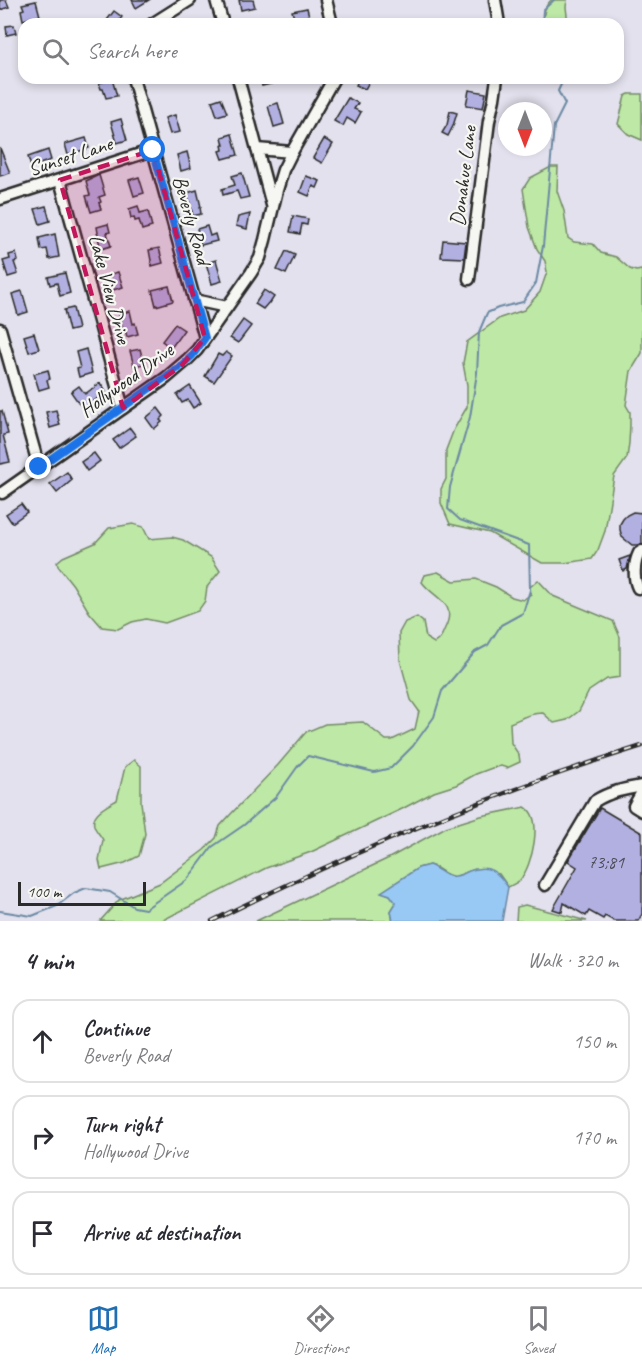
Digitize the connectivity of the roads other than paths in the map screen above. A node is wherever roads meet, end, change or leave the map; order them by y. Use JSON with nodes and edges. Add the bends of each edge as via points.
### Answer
{"nodes":[{"id":1,"x":190,"y":0,"type":"edge"},
{"id":2,"x":216,"y":0,"type":"edge"},
{"id":3,"x":326,"y":0,"type":"edge"},
{"id":4,"x":495,"y":0,"type":"edge"},
{"id":5,"x":162,"y":18,"type":"edge"},
{"id":6,"x":221,"y":18,"type":"edge"},
{"id":7,"x":330,"y":18,"type":"edge"},
{"id":8,"x":498,"y":18,"type":"edge"},
{"id":9,"x":135,"y":84,"type":"edge"},
{"id":10,"x":240,"y":84,"type":"edge"},
{"id":11,"x":331,"y":84,"type":"edge"},
{"id":12,"x":496,"y":84,"type":"edge"},
{"id":13,"x":257,"y":149,"type":"junction"},
{"id":14,"x":153,"y":150,"type":"junction"},
{"id":15,"x":292,"y":152,"type":"junction"},
{"id":16,"x":60,"y":180,"type":"junction"},
{"id":17,"x":0,"y":199,"type":"edge"},
{"id":18,"x":273,"y":206,"type":"junction"},
{"id":19,"x":469,"y":279,"type":"dead end"},
{"id":20,"x":194,"y":300,"type":"junction"},
{"id":21,"x":227,"y":307,"type":"junction"},
{"id":22,"x":0,"y":329,"type":"edge"},
{"id":23,"x":205,"y":338,"type":"junction"},
{"id":24,"x":123,"y":408,"type":"junction"},
{"id":25,"x":39,"y":467,"type":"junction"},
{"id":26,"x":2,"y":494,"type":"dead end"},
{"id":27,"x":642,"y":551,"type":"edge"},
{"id":28,"x":638,"y":588,"type":"dead end"},
{"id":29,"x":642,"y":786,"type":"edge"},
{"id":30,"x":642,"y":792,"type":"edge"},
{"id":31,"x":642,"y":811,"type":"edge"},
{"id":32,"x":545,"y":885,"type":"dead end"}],
"edges":[{"from":1,"to":5,"type":"street"},
{"from":2,"to":6,"type":"street"},
{"from":3,"to":7,"type":"street"},
{"from":4,"to":8,"type":"street"},
{"from":9,"to":14,"type":"street","name":"Beverly Road"},
{"from":10,"to":13,"type":"street"},
{"from":11,"to":15,"type":"street","name":"Hollywood Drive"},
{"from":12,"to":19,"type":"street","name":"Donahue Lane"},
{"from":13,"to":15,"type":"street"},
{"from":13,"to":18,"type":"street"},
{"from":14,"to":16,"type":"street","name":"Sunset Lane"},
{"from":14,"to":20,"type":"street","name":"Beverly Road"},
{"from":15,"to":18,"type":"street","name":"Hollywood Drive"},
{"from":16,"to":17,"type":"street","name":"Sunset Lane"},
{"from":16,"to":24,"type":"street","name":"Lake View Drive"},
{"from":18,"to":21,"type":"street","name":"Hollywood Drive","via":[[260,258]]},
{"from":20,"to":21,"type":"street"},
{"from":20,"to":23,"type":"street","name":"Beverly Road"},
{"from":21,"to":23,"type":"street","name":"Hollywood Drive"},
{"from":22,"to":25,"type":"street"},
{"from":23,"to":24,"type":"street","name":"Hollywood Drive","via":[[183,365]]},
{"from":24,"to":25,"type":"street","name":"Hollywood Drive"},
{"from":25,"to":26,"type":"street","name":"Hollywood Drive"},
{"from":27,"to":28,"type":"street","via":[[636,561]]},
{"from":29,"to":32,"type":"street","via":[[595,801]]},
{"from":30,"to":31,"type":"street","via":[[634,806]]}]}
